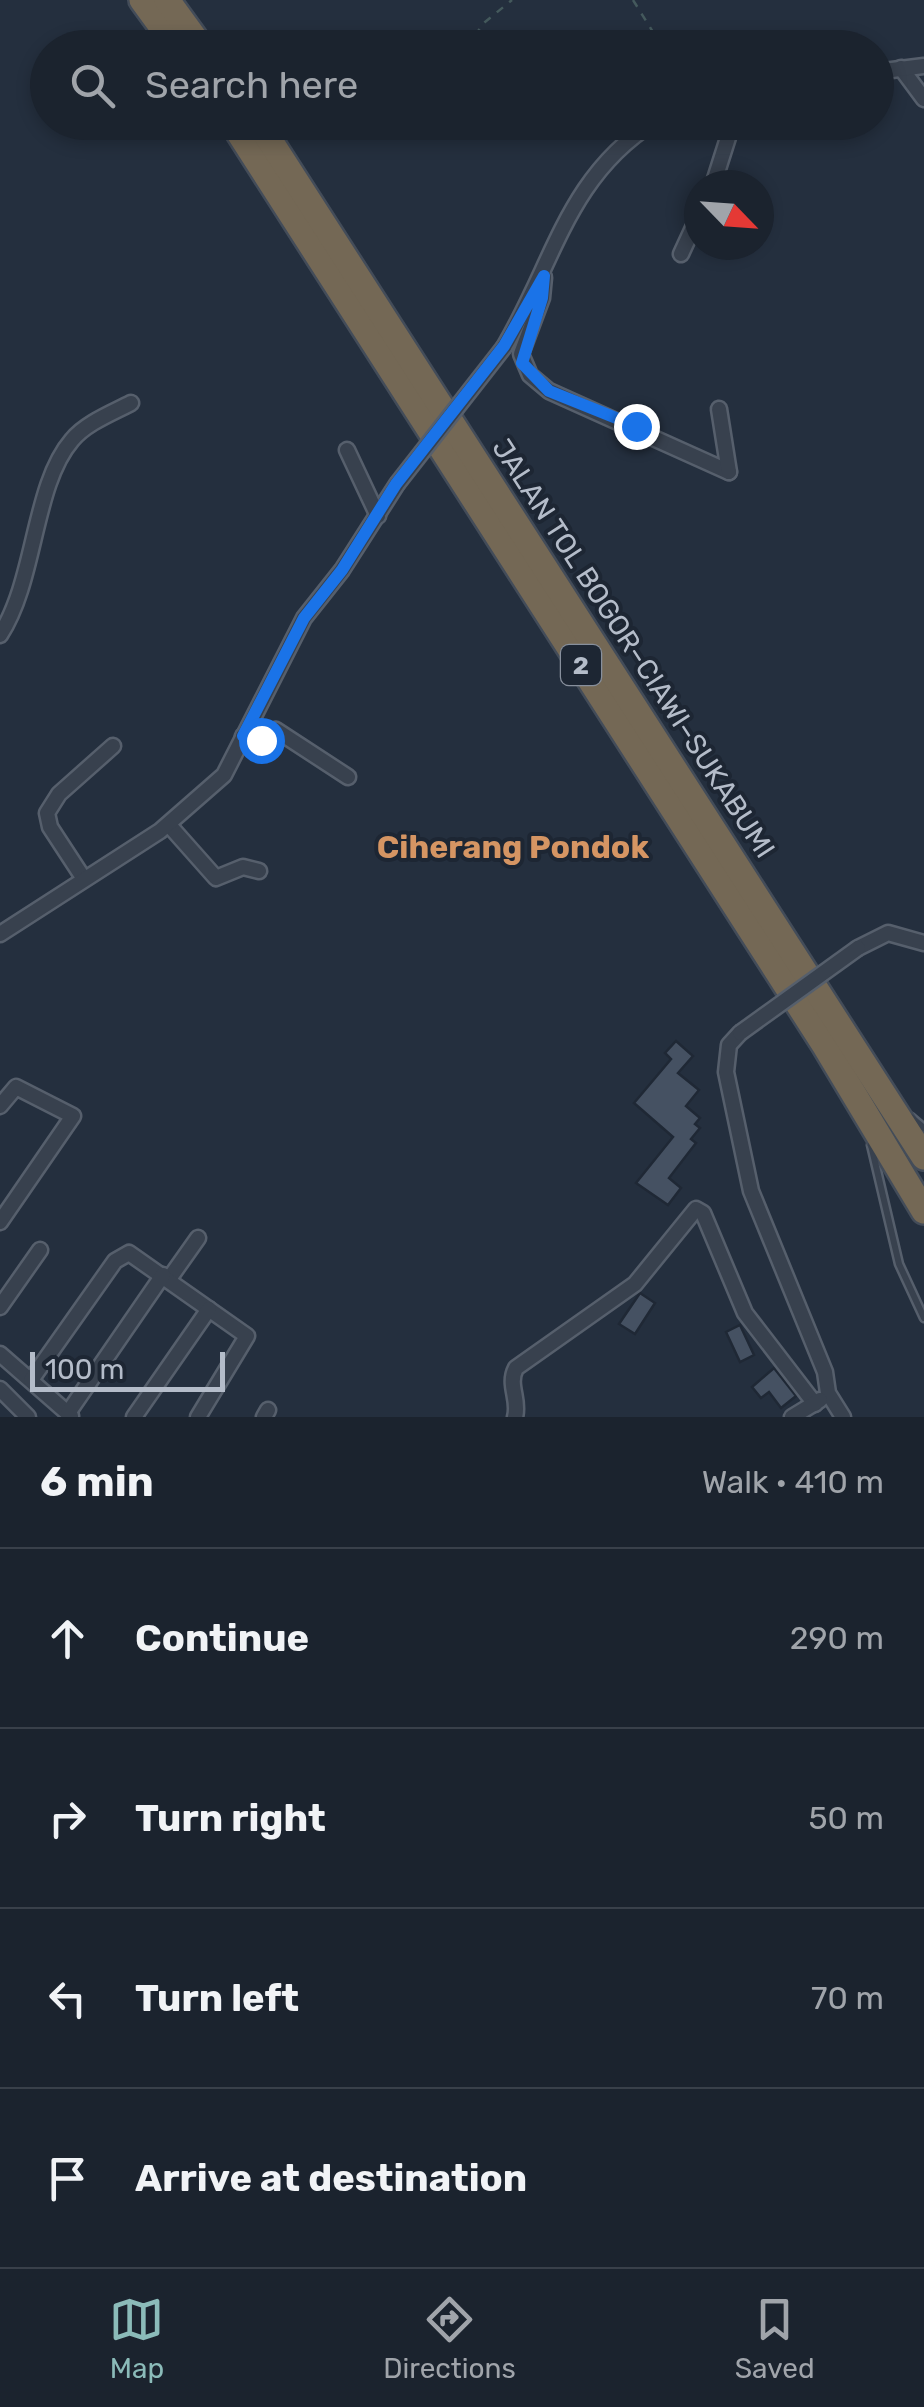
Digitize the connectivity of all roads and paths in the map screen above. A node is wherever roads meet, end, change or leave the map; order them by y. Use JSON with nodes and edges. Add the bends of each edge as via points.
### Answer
{"nodes":[{"id":1,"x":142,"y":0,"type":"edge"},
{"id":2,"x":167,"y":0,"type":"edge"},
{"id":3,"x":512,"y":0,"type":"edge"},
{"id":4,"x":633,"y":0,"type":"edge"},
{"id":5,"x":164,"y":30,"type":"edge"},
{"id":6,"x":189,"y":30,"type":"edge"},
{"id":7,"x":479,"y":30,"type":"edge"},
{"id":8,"x":651,"y":30,"type":"edge"},
{"id":9,"x":924,"y":66,"type":"edge"},
{"id":10,"x":901,"y":68,"type":"junction"},
{"id":11,"x":894,"y":69,"type":"edge"},
{"id":12,"x":924,"y":99,"type":"edge"},
{"id":13,"x":243,"y":140,"type":"edge"},
{"id":14,"x":270,"y":140,"type":"edge"},
{"id":15,"x":631,"y":140,"type":"edge"},
{"id":16,"x":728,"y":140,"type":"edge"},
{"id":17,"x":718,"y":170,"type":"edge"},
{"id":18,"x":684,"y":246,"type":"edge"},
{"id":19,"x":680,"y":254,"type":"dead end"},
{"id":20,"x":544,"y":276,"type":"junction"},
{"id":21,"x":131,"y":403,"type":"dead end"},
{"id":22,"x":720,"y":410,"type":"dead end"},
{"id":23,"x":347,"y":450,"type":"dead end"},
{"id":24,"x":378,"y":516,"type":"junction"},
{"id":25,"x":0,"y":634,"type":"edge"},
{"id":26,"x":243,"y":736,"type":"junction"},
{"id":27,"x":113,"y":746,"type":"dead end"},
{"id":28,"x":348,"y":778,"type":"dead end"},
{"id":29,"x":169,"y":825,"type":"junction"},
{"id":30,"x":259,"y":871,"type":"dead end"},
{"id":31,"x":84,"y":879,"type":"junction"},
{"id":32,"x":0,"y":934,"type":"edge"},
{"id":33,"x":924,"y":943,"type":"edge"},
{"id":34,"x":888,"y":1096,"type":"junction"},
{"id":35,"x":0,"y":1106,"type":"edge"},
{"id":36,"x":924,"y":1128,"type":"edge"},
{"id":37,"x":880,"y":1138,"type":"junction"},
{"id":38,"x":924,"y":1158,"type":"edge"},
{"id":39,"x":924,"y":1210,"type":"edge"},
{"id":40,"x":0,"y":1222,"type":"edge"},
{"id":41,"x":198,"y":1238,"type":"dead end"},
{"id":42,"x":40,"y":1250,"type":"dead end"},
{"id":43,"x":166,"y":1277,"type":"junction"},
{"id":44,"x":0,"y":1307,"type":"edge"},
{"id":45,"x":209,"y":1308,"type":"junction"},
{"id":46,"x":924,"y":1318,"type":"edge"},
{"id":47,"x":0,"y":1354,"type":"edge"},
{"id":48,"x":31,"y":1380,"type":"junction"},
{"id":49,"x":0,"y":1389,"type":"edge"},
{"id":50,"x":828,"y":1393,"type":"junction"},
{"id":51,"x":814,"y":1404,"type":"junction"},
{"id":52,"x":70,"y":1415,"type":"edge"},
{"id":53,"x":28,"y":1417,"type":"edge"},
{"id":54,"x":134,"y":1417,"type":"edge"},
{"id":55,"x":198,"y":1417,"type":"edge"},
{"id":56,"x":515,"y":1417,"type":"edge"},
{"id":57,"x":792,"y":1417,"type":"edge"},
{"id":58,"x":844,"y":1417,"type":"edge"}],
"edges":[{"from":1,"to":5,"type":"highway"},
{"from":2,"to":6,"type":"highway"},
{"from":3,"to":7,"type":"path"},
{"from":4,"to":8,"type":"path"},
{"from":9,"to":10,"type":"street"},
{"from":10,"to":11,"type":"street"},
{"from":10,"to":12,"type":"street"},
{"from":13,"to":37,"type":"highway","name":"JALAN TOL BOGOR–CIAWI–SUKABUMI","number":"2"},
{"from":14,"to":34,"type":"highway","name":"JALAN TOL BOGOR–CIAWI–SUKABUMI","number":"2"},
{"from":15,"to":20,"type":"street","via":[[586,184]]},
{"from":16,"to":17,"type":"street"},
{"from":18,"to":19,"type":"street"},
{"from":20,"to":22,"type":"street","via":[[521,354],[540,384],[729,472]]},
{"from":20,"to":24,"type":"street","bridge":true,"via":[[504,346]]},
{"from":21,"to":25,"type":"street","via":[[71,440]]},
{"from":23,"to":24,"type":"street"},
{"from":24,"to":26,"type":"street","via":[[304,618]]},
{"from":26,"to":28,"type":"street","via":[[259,740],[276,730]]},
{"from":26,"to":29,"type":"street","via":[[224,775]]},
{"from":27,"to":31,"type":"street","via":[[47,813]]},
{"from":29,"to":30,"type":"street","via":[[216,878],[243,867]]},
{"from":29,"to":31,"type":"street"},
{"from":31,"to":32,"type":"street"},
{"from":33,"to":50,"type":"street","bridge":true,"via":[[888,933],[858,948],[730,1045],[726,1072],[751,1191]]},
{"from":34,"to":36,"type":"lane"},
{"from":34,"to":38,"type":"highway","name":"JALAN TOL BOGOR–CIAWI–SUKABUMI","number":"2"},
{"from":35,"to":40,"type":"street","via":[[16,1087],[73,1116]]},
{"from":37,"to":39,"type":"highway","name":"JALAN TOL BOGOR–CIAWI–SUKABUMI","number":"2"},
{"from":37,"to":46,"type":"lane","via":[[871,1145],[886,1215]]},
{"from":41,"to":43,"type":"street"},
{"from":42,"to":44,"type":"street"},
{"from":43,"to":45,"type":"street"},
{"from":43,"to":48,"type":"street","via":[[134,1254],[118,1257]]},
{"from":43,"to":52,"type":"street"},
{"from":45,"to":54,"type":"street"},
{"from":45,"to":55,"type":"street","via":[[247,1340]]},
{"from":47,"to":48,"type":"street"},
{"from":48,"to":52,"type":"street"},
{"from":49,"to":53,"type":"street"},
{"from":50,"to":51,"type":"street"},
{"from":50,"to":58,"type":"street"},
{"from":51,"to":56,"type":"street","via":[[745,1313],[696,1209],[626,1291],[516,1368]]},
{"from":51,"to":57,"type":"street"}]}
